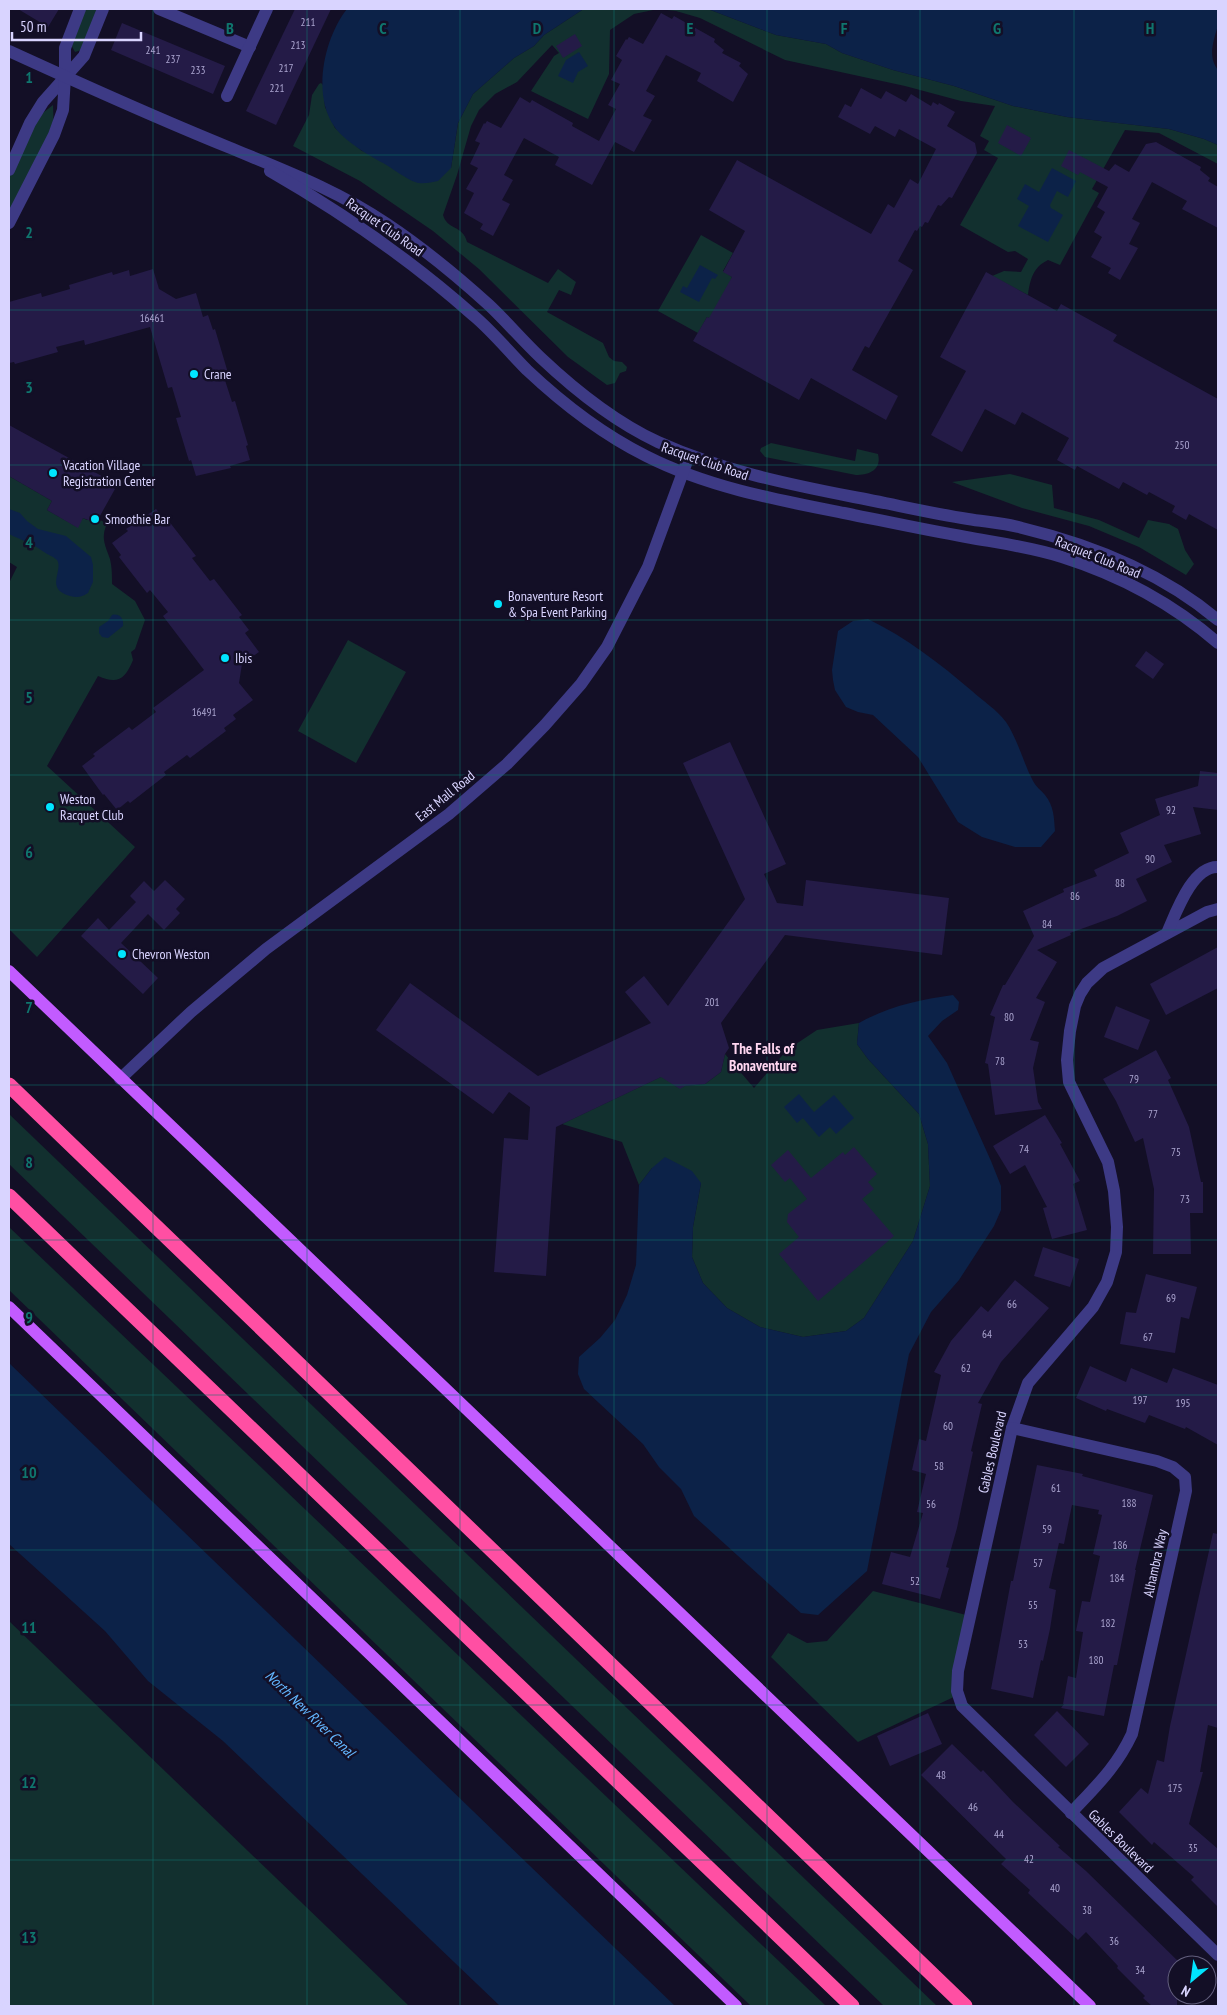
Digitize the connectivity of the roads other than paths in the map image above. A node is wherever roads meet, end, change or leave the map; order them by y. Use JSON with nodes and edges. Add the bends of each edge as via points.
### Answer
{"nodes":[{"id":1,"x":80,"y":9,"type":"edge"},
{"id":2,"x":103,"y":9,"type":"edge"},
{"id":3,"x":159,"y":9,"type":"edge"},
{"id":4,"x":267,"y":9,"type":"edge"},
{"id":5,"x":9,"y":44,"type":"edge"},
{"id":6,"x":250,"y":47,"type":"junction"},
{"id":7,"x":9,"y":51,"type":"edge"},
{"id":8,"x":65,"y":77,"type":"junction"},
{"id":9,"x":227,"y":96,"type":"dead end"},
{"id":10,"x":226,"y":146,"type":"junction"},
{"id":11,"x":9,"y":170,"type":"edge"},
{"id":12,"x":9,"y":223,"type":"edge"},
{"id":13,"x":689,"y":455,"type":"junction"},
{"id":14,"x":683,"y":472,"type":"junction"},
{"id":15,"x":1218,"y":620,"type":"edge"},
{"id":16,"x":1218,"y":643,"type":"edge"},
{"id":17,"x":1218,"y":867,"type":"edge"},
{"id":18,"x":1218,"y":909,"type":"edge"},
{"id":19,"x":1167,"y":933,"type":"junction"},
{"id":20,"x":9,"y":971,"type":"edge"},
{"id":21,"x":120,"y":1078,"type":"junction"},
{"id":22,"x":9,"y":1085,"type":"edge"},
{"id":23,"x":9,"y":1196,"type":"edge"},
{"id":24,"x":9,"y":1306,"type":"edge"},
{"id":25,"x":1012,"y":1428,"type":"junction"},
{"id":26,"x":1071,"y":1813,"type":"junction"},
{"id":27,"x":1218,"y":1955,"type":"edge"},
{"id":28,"x":736,"y":2006,"type":"edge"},
{"id":29,"x":852,"y":2006,"type":"edge"},
{"id":30,"x":965,"y":2006,"type":"edge"},
{"id":31,"x":1090,"y":2006,"type":"edge"}],
"edges":[{"from":1,"to":8,"type":"street","via":[[65,48]]},
{"from":2,"to":8,"type":"street","via":[[84,56]]},
{"from":3,"to":6,"type":"street"},
{"from":4,"to":6,"type":"street"},
{"from":5,"to":8,"type":"street","name":"Racquet Club Road"},
{"from":6,"to":9,"type":"street"},
{"from":7,"to":8,"type":"street","name":"Racquet Club Road"},
{"from":8,"to":10,"type":"street","name":"Racquet Club Road"},
{"from":8,"to":11,"type":"street","via":[[30,123]]},
{"from":8,"to":12,"type":"street","via":[[63,110],[54,135]]},
{"from":10,"to":13,"type":"street","name":"Racquet Club Road","via":[[339,194],[385,223],[442,264],[581,393],[653,440]]},
{"from":10,"to":14,"type":"street","name":"Racquet Club Road","via":[[312,195],[431,278],[477,318],[528,371],[602,430],[645,456]]},
{"from":13,"to":14,"type":"street","name":"East Mall Road"},
{"from":13,"to":15,"type":"street","name":"Racquet Club Road","via":[[795,485],[1019,527],[1069,540],[1126,562],[1176,589]]},
{"from":14,"to":16,"type":"street","name":"Racquet Club Road","via":[[791,503],[1015,544],[1063,557],[1119,578],[1166,605]]},
{"from":14,"to":21,"type":"street","name":"East Mall Road","via":[[648,567],[608,647],[545,725],[507,764],[449,814],[266,949]]},
{"from":17,"to":19,"type":"street","via":[[1204,870],[1192,884]]},
{"from":18,"to":19,"type":"street","name":"Gables Boulevard"},
{"from":19,"to":25,"type":"street","name":"Gables Boulevard","via":[[1094,974],[1075,1006],[1066,1060],[1069,1082],[1108,1162],[1114,1191],[1116,1252],[1107,1282],[1093,1307],[1028,1383]]},
{"from":20,"to":21,"type":"main road"},
{"from":21,"to":31,"type":"main road"},
{"from":22,"to":30,"type":"highway"},
{"from":23,"to":29,"type":"highway"},
{"from":24,"to":28,"type":"main road"},
{"from":25,"to":26,"type":"street","name":"Gables Boulevard","via":[[956,1690],[962,1706]]},
{"from":25,"to":26,"type":"street","name":"Alhambra Way","via":[[1157,1461],[1184,1477],[1186,1491],[1132,1734],[1122,1756],[1109,1773]]},
{"from":26,"to":27,"type":"street","name":"Gables Boulevard"}]}
